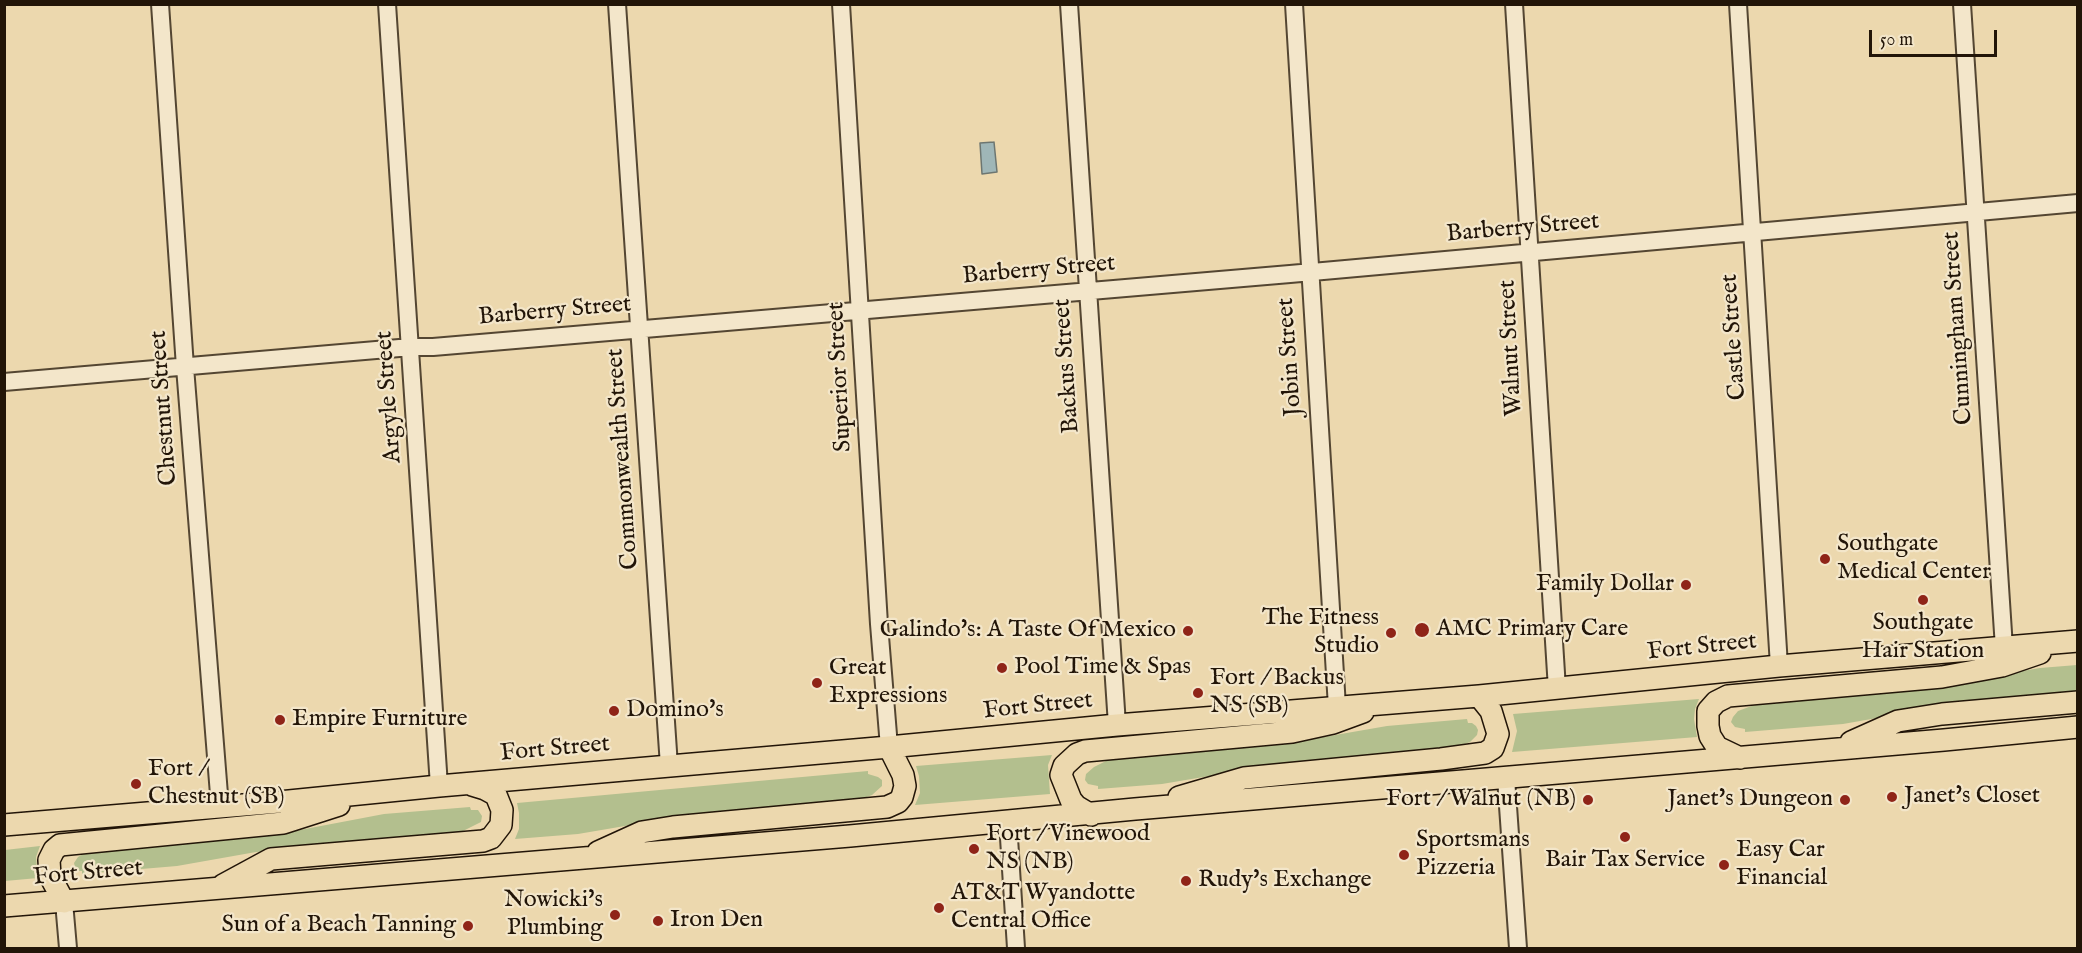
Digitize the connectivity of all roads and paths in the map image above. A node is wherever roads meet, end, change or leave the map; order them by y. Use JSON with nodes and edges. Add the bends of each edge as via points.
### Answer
{"nodes":[{"id":1,"x":160,"y":4,"type":"edge"},
{"id":2,"x":387,"y":4,"type":"edge"},
{"id":3,"x":617,"y":4,"type":"edge"},
{"id":4,"x":841,"y":4,"type":"edge"},
{"id":5,"x":1069,"y":4,"type":"edge"},
{"id":6,"x":1294,"y":4,"type":"edge"},
{"id":7,"x":1514,"y":4,"type":"edge"},
{"id":8,"x":1738,"y":4,"type":"edge"},
{"id":9,"x":1962,"y":4,"type":"edge"},
{"id":10,"x":2078,"y":203,"type":"edge"},
{"id":11,"x":1976,"y":212,"type":"junction"},
{"id":12,"x":1752,"y":231,"type":"junction"},
{"id":13,"x":1530,"y":252,"type":"junction"},
{"id":14,"x":1310,"y":272,"type":"junction"},
{"id":15,"x":1087,"y":291,"type":"junction"},
{"id":16,"x":861,"y":310,"type":"junction"},
{"id":17,"x":640,"y":329,"type":"junction"},
{"id":18,"x":411,"y":347,"type":"junction"},
{"id":19,"x":185,"y":367,"type":"junction"},
{"id":20,"x":4,"y":382,"type":"edge"},
{"id":21,"x":2076,"y":641,"type":"edge"},
{"id":22,"x":2004,"y":648,"type":"junction"},
{"id":23,"x":1779,"y":666,"type":"junction"},
{"id":24,"x":1557,"y":688,"type":"junction"},
{"id":25,"x":1479,"y":696,"type":"junction"},
{"id":26,"x":1389,"y":702,"type":"junction"},
{"id":27,"x":2078,"y":702,"type":"edge"},
{"id":28,"x":1337,"y":707,"type":"junction"},
{"id":29,"x":1117,"y":725,"type":"junction"},
{"id":30,"x":2078,"y":727,"type":"edge"},
{"id":31,"x":889,"y":747,"type":"junction"},
{"id":32,"x":1837,"y":749,"type":"junction"},
{"id":33,"x":1740,"y":758,"type":"junction"},
{"id":34,"x":669,"y":766,"type":"junction"},
{"id":35,"x":1506,"y":778,"type":"junction"},
{"id":36,"x":465,"y":784,"type":"junction"},
{"id":37,"x":439,"y":786,"type":"junction"},
{"id":38,"x":376,"y":792,"type":"junction"},
{"id":39,"x":220,"y":807,"type":"junction"},
{"id":40,"x":1135,"y":809,"type":"junction"},
{"id":41,"x":1091,"y":815,"type":"junction"},
{"id":42,"x":1008,"y":822,"type":"junction"},
{"id":43,"x":4,"y":825,"type":"edge"},
{"id":44,"x":584,"y":858,"type":"junction"},
{"id":45,"x":217,"y":888,"type":"junction"},
{"id":46,"x":64,"y":902,"type":"junction"},
{"id":47,"x":4,"y":906,"type":"edge"},
{"id":48,"x":69,"y":948,"type":"edge"},
{"id":49,"x":1016,"y":948,"type":"edge"},
{"id":50,"x":1518,"y":948,"type":"edge"}],
"edges":[{"from":1,"to":19,"type":"street","name":"Chestnut Street"},
{"from":2,"to":18,"type":"street","name":"Argyle Street"},
{"from":3,"to":17,"type":"street","name":"Commonwealth Street"},
{"from":4,"to":16,"type":"street","name":"Superior Street"},
{"from":5,"to":15,"type":"street","name":"Backus Street"},
{"from":6,"to":14,"type":"street","name":"Jobin Street"},
{"from":7,"to":13,"type":"street","name":"Walnut Street"},
{"from":8,"to":12,"type":"street","name":"Castle Street"},
{"from":9,"to":11,"type":"street","name":"Cunningham Street"},
{"from":10,"to":11,"type":"street","name":"Barberry Street"},
{"from":11,"to":12,"type":"street","name":"Barberry Street"},
{"from":11,"to":22,"type":"street","name":"Cunningham Street"},
{"from":12,"to":13,"type":"street","name":"Barberry Street"},
{"from":12,"to":23,"type":"street","name":"Castle Street"},
{"from":13,"to":14,"type":"street","name":"Barberry Street"},
{"from":13,"to":24,"type":"street","name":"Walnut Street"},
{"from":14,"to":15,"type":"street","name":"Barberry Street"},
{"from":14,"to":28,"type":"street","name":"Jobin Street"},
{"from":15,"to":16,"type":"street","name":"Barberry Street"},
{"from":15,"to":29,"type":"street","name":"Backus Street"},
{"from":16,"to":17,"type":"street","name":"Barberry Street"},
{"from":16,"to":31,"type":"street","name":"Superior Street"},
{"from":17,"to":18,"type":"street","name":"Barberry Street"},
{"from":17,"to":34,"type":"street","name":"Commonwealth Street"},
{"from":18,"to":19,"type":"street","name":"Barberry Street"},
{"from":18,"to":37,"type":"street","name":"Argyle Street"},
{"from":19,"to":20,"type":"street","name":"Barberry Street"},
{"from":19,"to":39,"type":"street","name":"Chestnut Street"},
{"from":21,"to":22,"type":"main road","name":"Fort Street"},
{"from":21,"to":33,"type":"main road","via":[[2002,666],[1942,677],[1728,696],[1708,711],[1708,726],[1718,747]]},
{"from":22,"to":23,"type":"main road","name":"Fort Street"},
{"from":23,"to":24,"type":"main road","name":"Fort Street"},
{"from":24,"to":25,"type":"main road","name":"Fort Street"},
{"from":25,"to":26,"type":"main road","name":"Fort Street"},
{"from":25,"to":40,"type":"main road","via":[[1491,711],[1497,734],[1493,748],[1485,753],[1244,778]]},
{"from":26,"to":28,"type":"main road","name":"Fort Street"},
{"from":26,"to":41,"type":"main road","via":[[1334,723],[1292,732],[1077,754],[1064,766],[1061,775],[1071,800]]},
{"from":27,"to":32,"type":"main road","via":[[1898,721]]},
{"from":28,"to":29,"type":"main road","name":"Fort Street"},
{"from":29,"to":31,"type":"main road","name":"Fort Street"},
{"from":30,"to":32,"type":"main road","name":"Fort Street"},
{"from":31,"to":34,"type":"main road","name":"Fort Street"},
{"from":31,"to":44,"type":"main road","via":[[905,786],[898,802],[887,807],[642,832]]},
{"from":32,"to":33,"type":"main road","name":"Fort Street"},
{"from":33,"to":35,"type":"main road","name":"Fort Street"},
{"from":34,"to":36,"type":"main road","name":"Fort Street"},
{"from":35,"to":40,"type":"main road","name":"Fort Street"},
{"from":35,"to":50,"type":"street"},
{"from":36,"to":37,"type":"main road","name":"Fort Street"},
{"from":36,"to":45,"type":"main road","via":[[490,791],[501,803],[501,825],[491,838],[271,859]]},
{"from":37,"to":38,"type":"main road","name":"Fort Street"},
{"from":38,"to":39,"type":"main road","name":"Fort Street"},
{"from":38,"to":46,"type":"main road","via":[[283,824],[60,845],[49,860],[50,876]]},
{"from":39,"to":43,"type":"main road","name":"Fort Street"},
{"from":40,"to":41,"type":"main road","name":"Fort Street"},
{"from":41,"to":42,"type":"main road","name":"Fort Street"},
{"from":42,"to":44,"type":"main road","name":"Fort Street"},
{"from":42,"to":49,"type":"street"},
{"from":44,"to":45,"type":"main road","name":"Fort Street"},
{"from":45,"to":46,"type":"main road","name":"Fort Street"},
{"from":46,"to":47,"type":"main road","name":"Fort Street"},
{"from":46,"to":48,"type":"street"}]}
